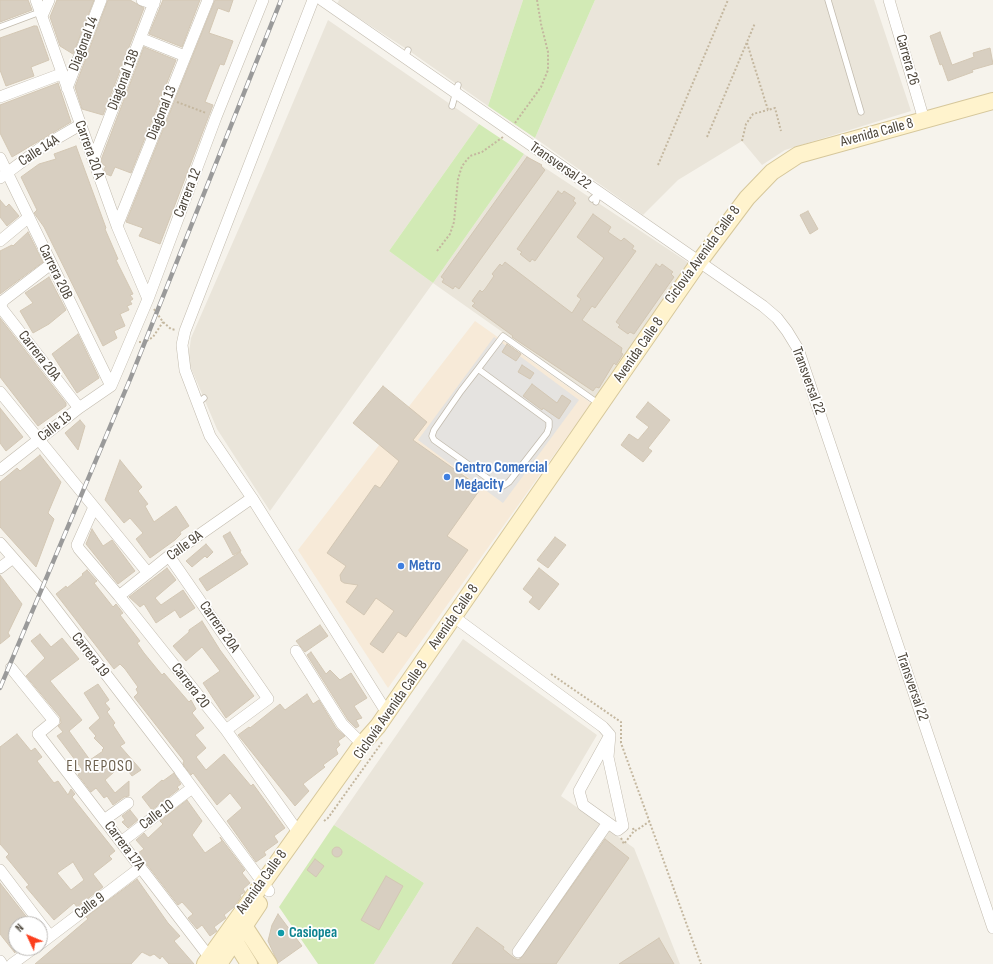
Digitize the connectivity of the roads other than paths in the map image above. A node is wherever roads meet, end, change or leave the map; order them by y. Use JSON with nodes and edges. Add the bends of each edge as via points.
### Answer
{"nodes":[{"id":1,"x":36,"y":0,"type":"edge"},
{"id":2,"x":49,"y":0,"type":"edge"},
{"id":3,"x":101,"y":0,"type":"edge"},
{"id":4,"x":142,"y":0,"type":"edge"},
{"id":5,"x":208,"y":0,"type":"edge"},
{"id":6,"x":263,"y":0,"type":"edge"},
{"id":7,"x":313,"y":0,"type":"edge"},
{"id":8,"x":322,"y":0,"type":"edge"},
{"id":9,"x":828,"y":0,"type":"edge"},
{"id":10,"x":889,"y":0,"type":"edge"},
{"id":11,"x":154,"y":2,"type":"edge"},
{"id":12,"x":41,"y":14,"type":"junction"},
{"id":13,"x":0,"y":28,"type":"edge"},
{"id":14,"x":140,"y":38,"type":"junction"},
{"id":15,"x":185,"y":56,"type":"junction"},
{"id":16,"x":61,"y":74,"type":"junction"},
{"id":17,"x":67,"y":88,"type":"junction"},
{"id":18,"x":457,"y":89,"type":"junction"},
{"id":19,"x":0,"y":97,"type":"edge"},
{"id":20,"x":993,"y":101,"type":"edge"},
{"id":21,"x":452,"y":106,"type":"dead end"},
{"id":22,"x":861,"y":112,"type":"dead end"},
{"id":23,"x":924,"y":120,"type":"junction"},
{"id":24,"x":80,"y":125,"type":"junction"},
{"id":25,"x":0,"y":158,"type":"edge"},
{"id":26,"x":93,"y":160,"type":"junction"},
{"id":27,"x":4,"y":175,"type":"edge"},
{"id":28,"x":29,"y":217,"type":"junction"},
{"id":29,"x":117,"y":226,"type":"junction"},
{"id":30,"x":0,"y":241,"type":"edge"},
{"id":31,"x":699,"y":262,"type":"junction"},
{"id":32,"x":52,"y":264,"type":"junction"},
{"id":33,"x":148,"y":299,"type":"junction"},
{"id":34,"x":1,"y":304,"type":"edge"},
{"id":35,"x":478,"y":369,"type":"junction"},
{"id":36,"x":111,"y":386,"type":"junction"},
{"id":37,"x":0,"y":392,"type":"edge"},
{"id":38,"x":601,"y":406,"type":"junction"},
{"id":39,"x":79,"y":408,"type":"junction"},
{"id":40,"x":38,"y":440,"type":"junction"},
{"id":41,"x":0,"y":470,"type":"edge"},
{"id":42,"x":252,"y":498,"type":"junction"},
{"id":43,"x":94,"y":507,"type":"junction"},
{"id":44,"x":0,"y":544,"type":"edge"},
{"id":45,"x":169,"y":556,"type":"junction"},
{"id":46,"x":13,"y":558,"type":"junction"},
{"id":47,"x":0,"y":568,"type":"edge"},
{"id":48,"x":148,"y":573,"type":"junction"},
{"id":49,"x":119,"y":596,"type":"junction"},
{"id":50,"x":454,"y":617,"type":"junction"},
{"id":51,"x":296,"y":651,"type":"dead end"},
{"id":52,"x":11,"y":668,"type":"dead end"},
{"id":53,"x":384,"y":725,"type":"junction"},
{"id":54,"x":226,"y":730,"type":"junction"},
{"id":55,"x":610,"y":735,"type":"junction"},
{"id":56,"x":362,"y":744,"type":"junction"},
{"id":57,"x":192,"y":788,"type":"junction"},
{"id":58,"x":128,"y":803,"type":"dead end"},
{"id":59,"x":104,"y":820,"type":"junction"},
{"id":60,"x":607,"y":824,"type":"junction"},
{"id":61,"x":298,"y":832,"type":"junction"},
{"id":62,"x":121,"y":842,"type":"junction"},
{"id":63,"x":140,"y":868,"type":"junction"},
{"id":64,"x":0,"y":870,"type":"edge"},
{"id":65,"x":266,"y":887,"type":"junction"},
{"id":66,"x":245,"y":926,"type":"junction"},
{"id":67,"x":993,"y":928,"type":"edge"},
{"id":68,"x":232,"y":935,"type":"junction"},
{"id":69,"x":50,"y":936,"type":"joint"},
{"id":70,"x":518,"y":952,"type":"dead end"},
{"id":71,"x":23,"y":956,"type":"edge"},
{"id":72,"x":0,"y":961,"type":"edge"},
{"id":73,"x":211,"y":962,"type":"edge"},
{"id":74,"x":2,"y":964,"type":"edge"},
{"id":75,"x":12,"y":964,"type":"edge"},
{"id":76,"x":249,"y":964,"type":"edge"},
{"id":77,"x":269,"y":964,"type":"edge"}],
"edges":[{"from":1,"to":12,"type":"street","name":"Carrera 20 A"},
{"from":2,"to":12,"type":"street"},
{"from":3,"to":17,"type":"street","name":"Diagonal 14"},
{"from":4,"to":11,"type":"street"},
{"from":5,"to":15,"type":"street","name":"Diagonal 13"},
{"from":6,"to":33,"type":"street","name":"Carrera 12"},
{"from":7,"to":42,"type":"street","via":[[185,331],[182,345],[185,370],[201,401],[210,436]]},
{"from":8,"to":18,"type":"street","name":"Transversal 22"},
{"from":9,"to":22,"type":"lane"},
{"from":10,"to":23,"type":"street","name":"Carrera 26"},
{"from":11,"to":14,"type":"street","name":"Diagonal 13B"},
{"from":12,"to":13,"type":"lane"},
{"from":12,"to":16,"type":"street","name":"Carrera 20 A"},
{"from":14,"to":15,"type":"street"},
{"from":14,"to":26,"type":"street","name":"Diagonal 13B"},
{"from":15,"to":29,"type":"street","name":"Diagonal 13"},
{"from":16,"to":17,"type":"street","name":"Carrera 20 A"},
{"from":16,"to":19,"type":"street"},
{"from":17,"to":24,"type":"street","name":"Carrera 20 A"},
{"from":18,"to":21,"type":"lane"},
{"from":18,"to":31,"type":"street","name":"Transversal 22","via":[[598,195]]},
{"from":20,"to":23,"type":"main road","name":"Avenida Calle 8"},
{"from":23,"to":31,"type":"main road","name":"Avenida Calle 8","via":[[798,155],[772,172],[747,198]]},
{"from":24,"to":26,"type":"street","name":"Carrera 20 A"},
{"from":24,"to":27,"type":"street","name":"Calle 14A","via":[[42,147]]},
{"from":25,"to":27,"type":"street","name":"Carrera 20B"},
{"from":26,"to":29,"type":"street","name":"Carrera 20 A"},
{"from":27,"to":28,"type":"street","name":"Carrera 20B"},
{"from":28,"to":30,"type":"street"},
{"from":28,"to":32,"type":"street","name":"Carrera 20B"},
{"from":29,"to":33,"type":"street","name":"Carrera 20 A"},
{"from":31,"to":38,"type":"main road","name":"Avenida Calle 8"},
{"from":31,"to":67,"type":"street","name":"Transversal 22","via":[[777,318],[798,349]]},
{"from":32,"to":34,"type":"street"},
{"from":32,"to":36,"type":"street","name":"Carrera 20B"},
{"from":33,"to":36,"type":"street","name":"Carrera 12"},
{"from":34,"to":39,"type":"street","name":"Carrera 20A","via":[[2,309]]},
{"from":35,"to":35,"type":"lane","via":[[432,436],[497,485],[503,486],[509,482],[547,433],[549,421]]},
{"from":35,"to":38,"type":"lane","via":[[503,336]]},
{"from":36,"to":39,"type":"street","name":"Calle 13"},
{"from":37,"to":40,"type":"street"},
{"from":38,"to":50,"type":"main road","name":"Avenida Calle 8"},
{"from":39,"to":40,"type":"street","name":"Calle 13"},
{"from":40,"to":41,"type":"street","name":"Calle 13"},
{"from":40,"to":43,"type":"street"},
{"from":42,"to":45,"type":"street","name":"Calle 9A"},
{"from":42,"to":53,"type":"street"},
{"from":43,"to":48,"type":"street"},
{"from":43,"to":49,"type":"street","name":"Carrera 20","via":[[77,544]]},
{"from":44,"to":46,"type":"street","name":"Carrera 19"},
{"from":45,"to":48,"type":"street","name":"Calle 9A"},
{"from":45,"to":54,"type":"street","name":"Carrera 20A","via":[[268,699]]},
{"from":46,"to":47,"type":"street"},
{"from":46,"to":57,"type":"street","name":"Carrera 19","via":[[42,592]]},
{"from":48,"to":49,"type":"street","name":"Calle 9A"},
{"from":49,"to":54,"type":"street","name":"Carrera 20"},
{"from":50,"to":53,"type":"main road","name":"Avenida Calle 8"},
{"from":50,"to":55,"type":"street","via":[[603,726]]},
{"from":51,"to":56,"type":"street","via":[[342,724]]},
{"from":52,"to":59,"type":"street","name":"Carrera 17A","via":[[54,721],[38,734]]},
{"from":53,"to":56,"type":"main road","name":"Avenida Calle 8"},
{"from":53,"to":65,"type":"main road","name":"Avenida Calle 8","via":[[314,826]]},
{"from":54,"to":61,"type":"street","name":"Carrera 20"},
{"from":55,"to":60,"type":"street","via":[[579,791],[583,805]]},
{"from":55,"to":60,"type":"street","via":[[608,757],[623,826],[618,830]]},
{"from":56,"to":61,"type":"main road","name":"Avenida Calle 8"},
{"from":57,"to":62,"type":"street","name":"Calle 10"},
{"from":57,"to":65,"type":"street","name":"Carrera 19"},
{"from":58,"to":59,"type":"street"},
{"from":59,"to":62,"type":"street","name":"Carrera 17A"},
{"from":60,"to":70,"type":"street"},
{"from":61,"to":65,"type":"main road","name":"Avenida Calle 8"},
{"from":62,"to":63,"type":"street","name":"Carrera 17A"},
{"from":63,"to":69,"type":"street","name":"Calle 9"},
{"from":63,"to":73,"type":"street","name":"Carrera 17A"},
{"from":64,"to":69,"type":"street"},
{"from":65,"to":66,"type":"main road","name":"Avenida Calle 8"},
{"from":66,"to":68,"type":"main road","name":"Avenida Calle 8"},
{"from":66,"to":77,"type":"main road"},
{"from":68,"to":73,"type":"main road","name":"Avenida Calle 8"},
{"from":68,"to":76,"type":"main road"},
{"from":71,"to":75,"type":"street"},
{"from":72,"to":74,"type":"street"}]}
